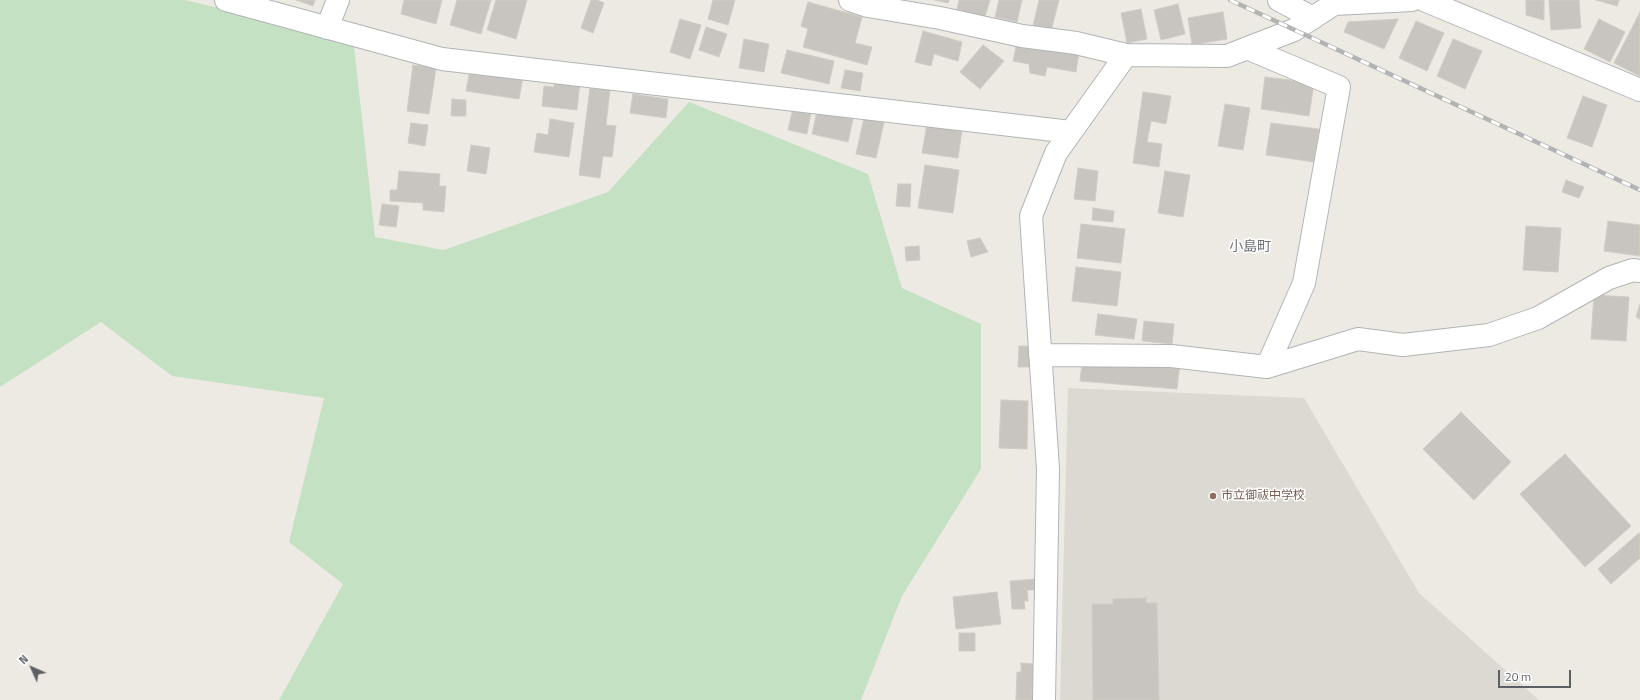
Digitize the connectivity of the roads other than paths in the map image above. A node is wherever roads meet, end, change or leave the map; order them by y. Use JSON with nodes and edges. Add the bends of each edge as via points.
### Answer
{"nodes":[{"id":1,"x":226,"y":0,"type":"edge"},
{"id":2,"x":338,"y":0,"type":"edge"},
{"id":3,"x":850,"y":0,"type":"edge"},
{"id":4,"x":1279,"y":0,"type":"edge"},
{"id":5,"x":1412,"y":0,"type":"edge"},
{"id":6,"x":1424,"y":0,"type":"edge"},
{"id":7,"x":1313,"y":18,"type":"junction"},
{"id":8,"x":327,"y":28,"type":"junction"},
{"id":9,"x":1246,"y":48,"type":"junction"},
{"id":10,"x":1126,"y":55,"type":"junction"},
{"id":11,"x":1640,"y":90,"type":"edge"},
{"id":12,"x":1071,"y":132,"type":"junction"},
{"id":13,"x":1640,"y":270,"type":"edge"},
{"id":14,"x":1040,"y":355,"type":"junction"},
{"id":15,"x":1267,"y":367,"type":"junction"},
{"id":16,"x":1044,"y":700,"type":"edge"}],
"edges":[{"from":1,"to":8,"type":"street"},
{"from":2,"to":8,"type":"street"},
{"from":3,"to":10,"type":"street","via":[[868,6],[1022,36],[1076,43]]},
{"from":4,"to":7,"type":"street"},
{"from":5,"to":7,"type":"street","via":[[1334,4]]},
{"from":6,"to":11,"type":"street"},
{"from":7,"to":9,"type":"street","via":[[1294,30]]},
{"from":8,"to":12,"type":"street","via":[[442,59]]},
{"from":9,"to":10,"type":"street","via":[[1227,56]]},
{"from":9,"to":15,"type":"street","via":[[1339,87],[1304,283]]},
{"from":10,"to":12,"type":"street"},
{"from":12,"to":14,"type":"street","via":[[1056,153],[1031,216]]},
{"from":13,"to":15,"type":"street","via":[[1609,278],[1538,318],[1489,335],[1403,345],[1358,339]]},
{"from":14,"to":15,"type":"street","via":[[1171,356]]},
{"from":14,"to":16,"type":"street","via":[[1048,469]]}]}
